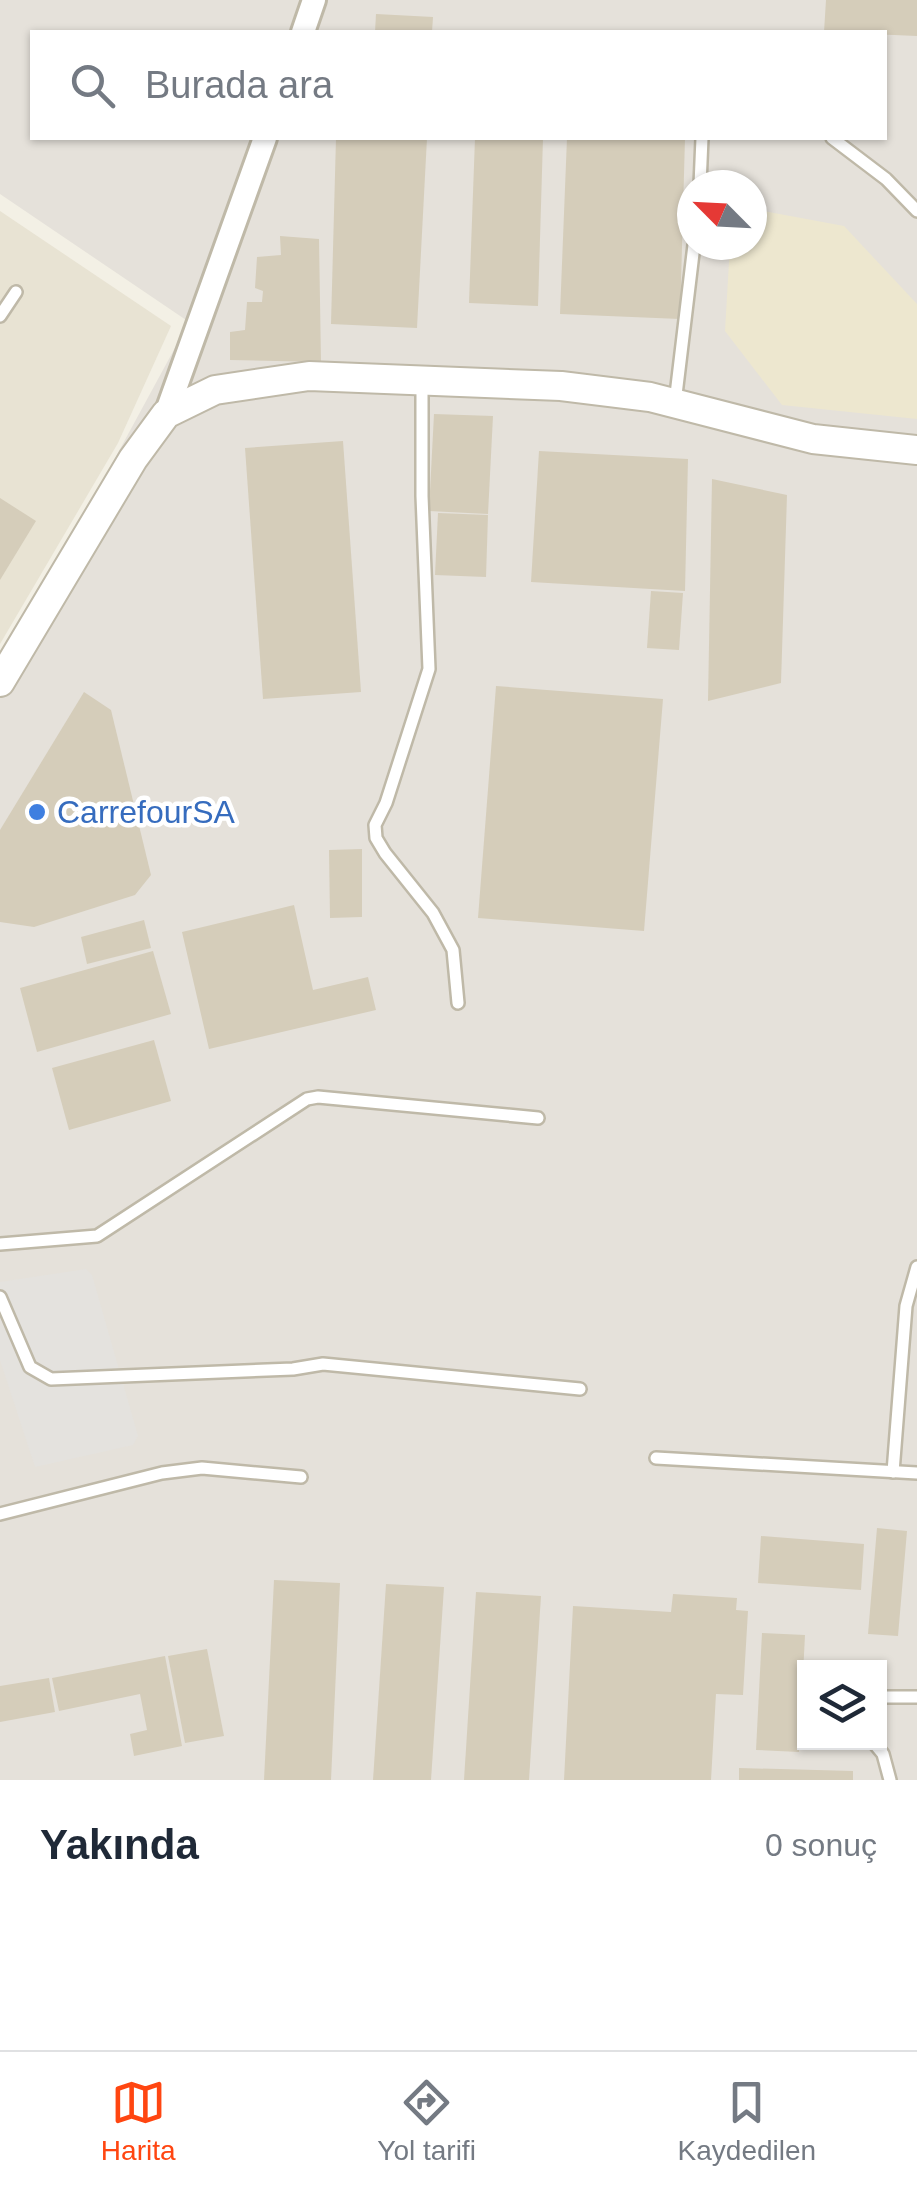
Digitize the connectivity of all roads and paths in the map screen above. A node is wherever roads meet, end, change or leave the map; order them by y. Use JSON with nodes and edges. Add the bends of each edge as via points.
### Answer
{"nodes":[{"id":1,"x":314,"y":0,"type":"edge"},
{"id":2,"x":304,"y":30,"type":"edge"},
{"id":3,"x":264,"y":140,"type":"edge"},
{"id":4,"x":702,"y":140,"type":"edge"},
{"id":5,"x":835,"y":140,"type":"edge"},
{"id":6,"x":701,"y":170,"type":"edge"},
{"id":7,"x":917,"y":211,"type":"edge"},
{"id":8,"x":692,"y":260,"type":"edge"},
{"id":9,"x":16,"y":292,"type":"dead end"},
{"id":10,"x":0,"y":316,"type":"edge"},
{"id":11,"x":422,"y":379,"type":"junction"},
{"id":12,"x":676,"y":403,"type":"junction"},
{"id":13,"x":166,"y":414,"type":"junction"},
{"id":14,"x":917,"y":450,"type":"edge"},
{"id":15,"x":0,"y":682,"type":"edge"},
{"id":16,"x":458,"y":1003,"type":"dead end"},
{"id":17,"x":538,"y":1118,"type":"dead end"},
{"id":18,"x":0,"y":1244,"type":"edge"},
{"id":19,"x":917,"y":1267,"type":"edge"},
{"id":20,"x":0,"y":1297,"type":"edge"},
{"id":21,"x":580,"y":1389,"type":"dead end"},
{"id":22,"x":656,"y":1458,"type":"dead end"},
{"id":23,"x":893,"y":1472,"type":"junction"},
{"id":24,"x":917,"y":1473,"type":"edge"},
{"id":25,"x":301,"y":1477,"type":"dead end"},
{"id":26,"x":0,"y":1514,"type":"edge"},
{"id":27,"x":917,"y":1696,"type":"edge"},
{"id":28,"x":887,"y":1697,"type":"edge"},
{"id":29,"x":880,"y":1750,"type":"edge"},
{"id":30,"x":890,"y":1780,"type":"edge"}],
"edges":[{"from":1,"to":2,"type":"street"},
{"from":3,"to":13,"type":"street"},
{"from":4,"to":6,"type":"lane"},
{"from":5,"to":7,"type":"lane"},
{"from":8,"to":12,"type":"lane"},
{"from":9,"to":10,"type":"lane"},
{"from":11,"to":12,"type":"street","via":[[561,386]]},
{"from":11,"to":13,"type":"street","via":[[310,376],[215,390]]},
{"from":11,"to":16,"type":"lane","via":[[429,669],[376,838],[434,913],[453,950]]},
{"from":12,"to":14,"type":"street","via":[[813,440]]},
{"from":13,"to":15,"type":"street"},
{"from":17,"to":18,"type":"lane","via":[[307,1099],[97,1236]]},
{"from":19,"to":23,"type":"lane","via":[[906,1306]]},
{"from":20,"to":21,"type":"lane","via":[[30,1367],[51,1379],[323,1364]]},
{"from":22,"to":23,"type":"lane"},
{"from":23,"to":24,"type":"lane"},
{"from":25,"to":26,"type":"lane","via":[[202,1468]]},
{"from":27,"to":28,"type":"lane"},
{"from":29,"to":30,"type":"lane"}]}
